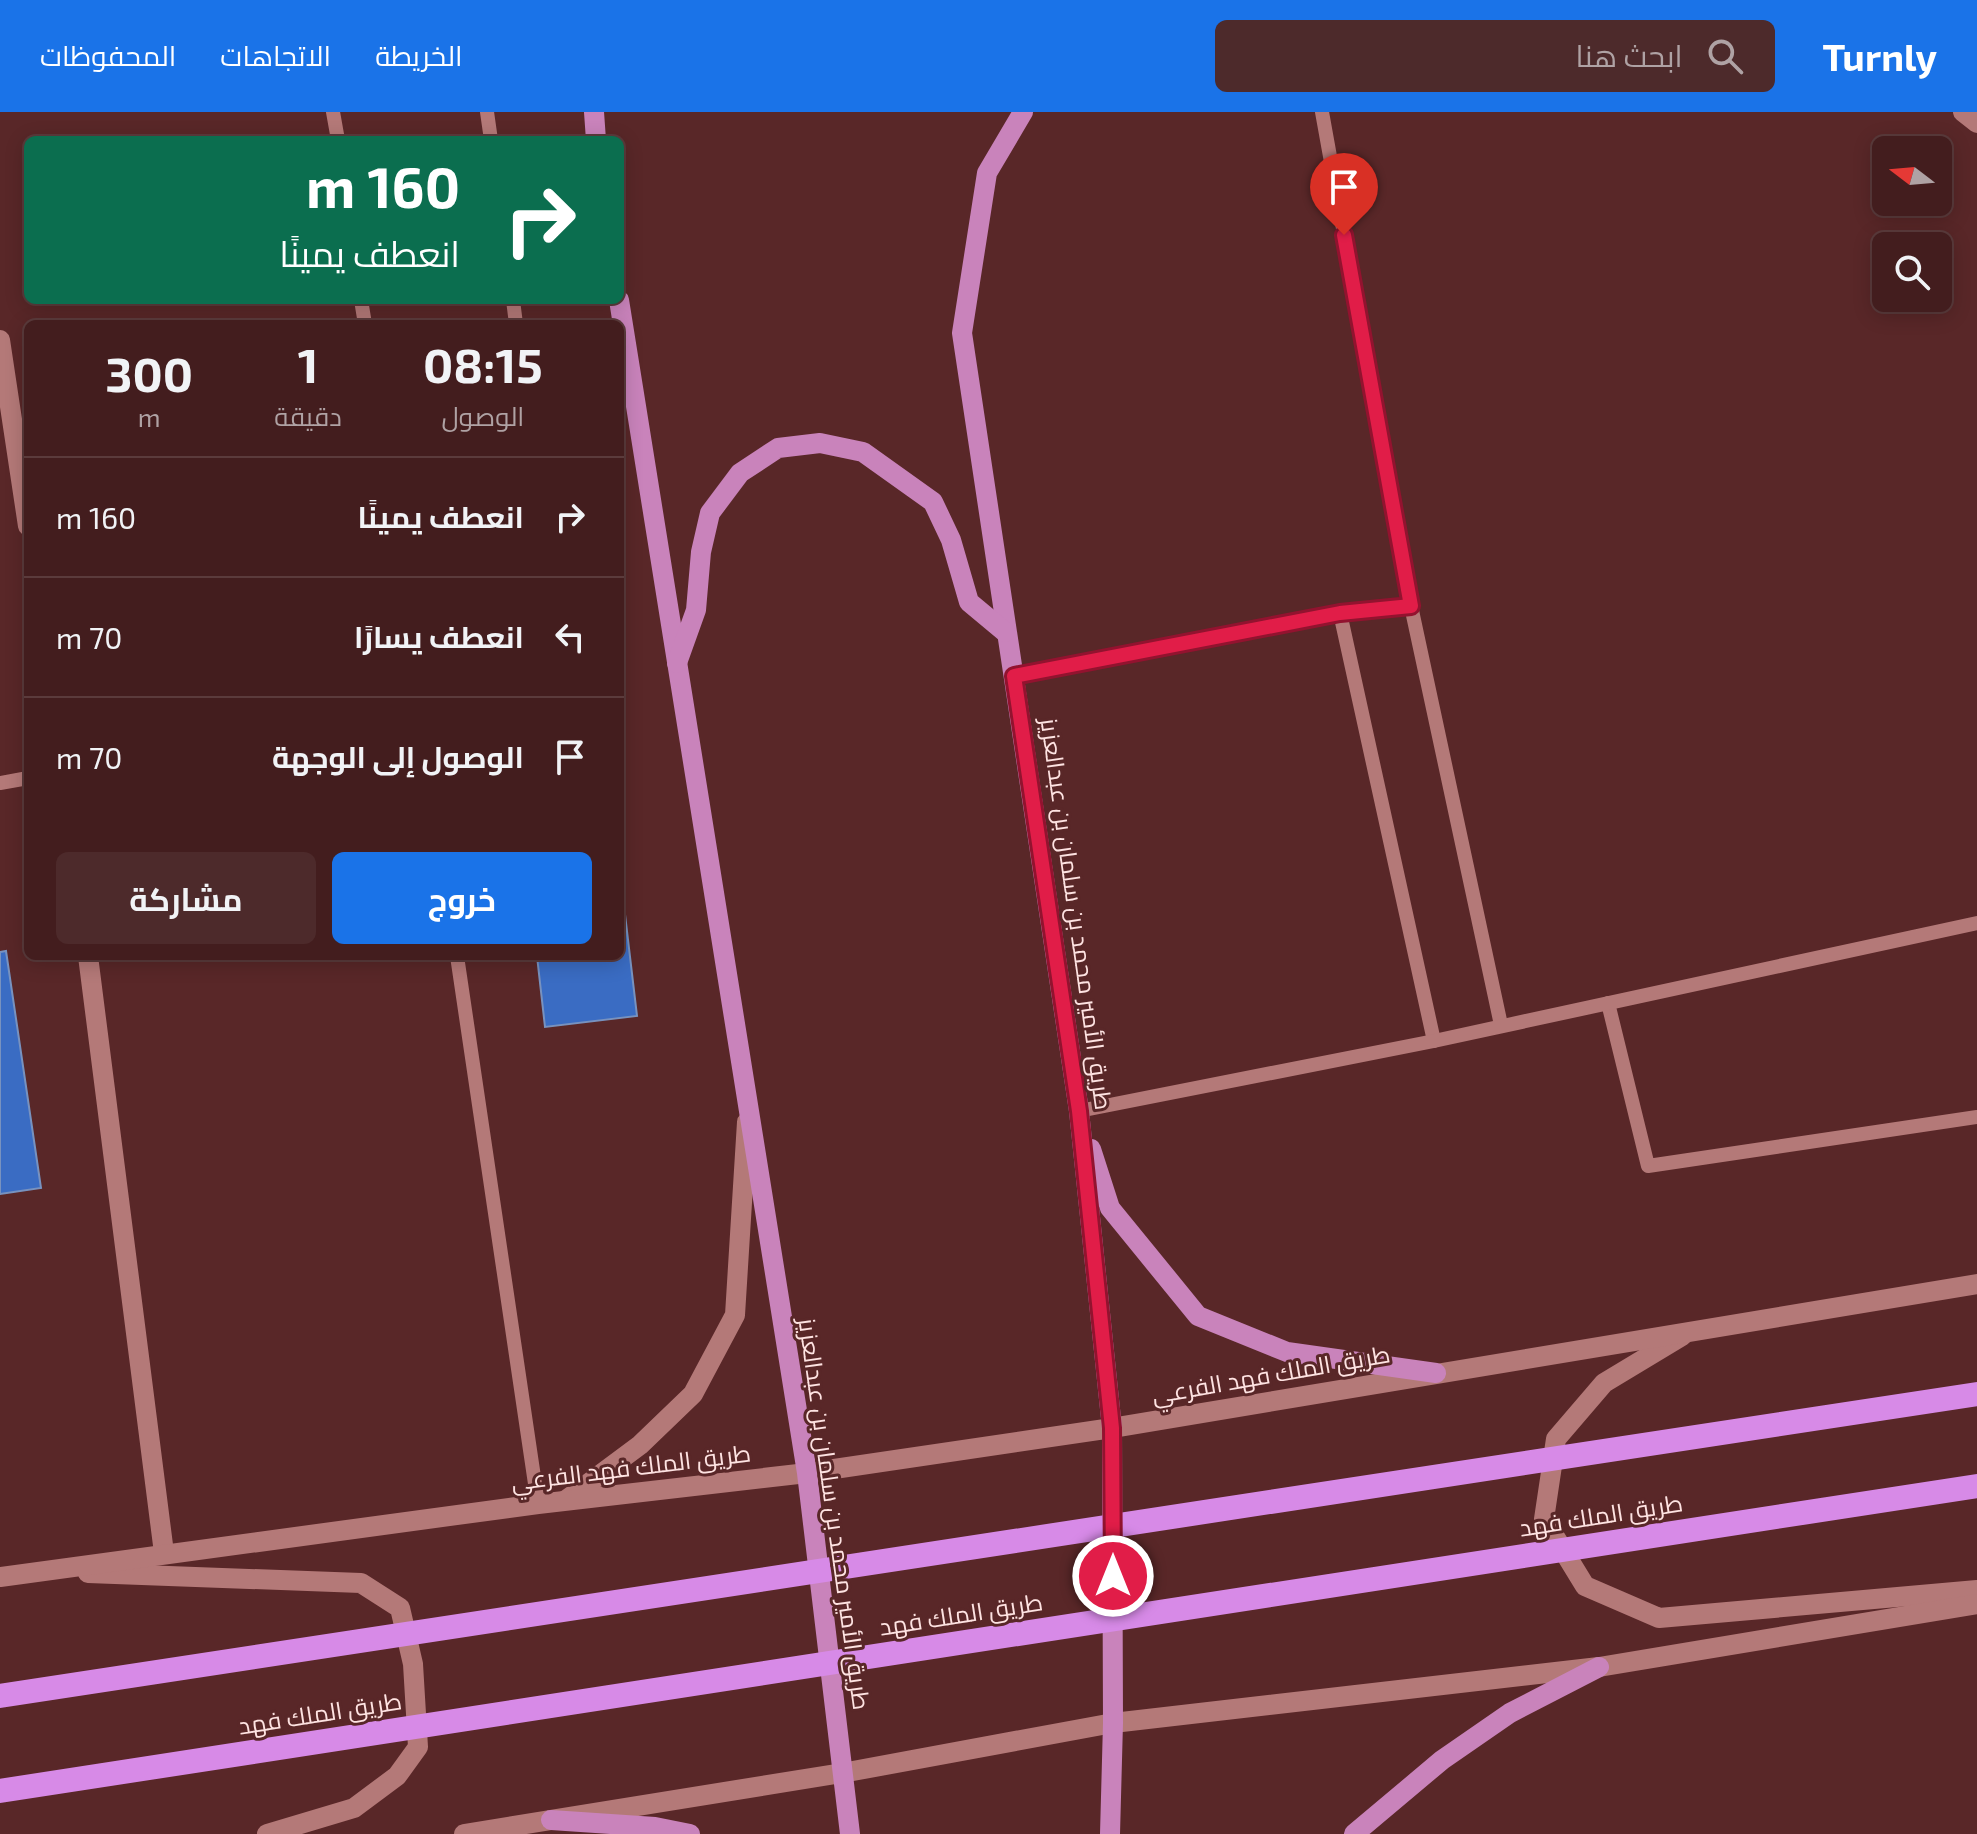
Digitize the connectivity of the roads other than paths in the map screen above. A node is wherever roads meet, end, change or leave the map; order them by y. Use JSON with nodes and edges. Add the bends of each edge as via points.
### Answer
{"nodes":[{"id":1,"x":333,"y":112,"type":"edge"},
{"id":2,"x":487,"y":112,"type":"edge"},
{"id":3,"x":594,"y":112,"type":"edge"},
{"id":4,"x":1023,"y":112,"type":"edge"},
{"id":5,"x":1322,"y":112,"type":"edge"},
{"id":6,"x":1963,"y":112,"type":"edge"},
{"id":7,"x":1977,"y":123,"type":"edge"},
{"id":8,"x":337,"y":136,"type":"edge"},
{"id":9,"x":490,"y":136,"type":"edge"},
{"id":10,"x":596,"y":136,"type":"edge"},
{"id":11,"x":0,"y":340,"type":"edge"},
{"id":12,"x":624,"y":366,"type":"edge"},
{"id":13,"x":626,"y":392,"type":"edge"},
{"id":14,"x":24,"y":499,"type":"edge"},
{"id":15,"x":1411,"y":606,"type":"junction"},
{"id":16,"x":1340,"y":613,"type":"junction"},
{"id":17,"x":1005,"y":632,"type":"junction"},
{"id":18,"x":677,"y":665,"type":"junction"},
{"id":19,"x":1014,"y":676,"type":"junction"},
{"id":20,"x":24,"y":779,"type":"edge"},
{"id":21,"x":0,"y":783,"type":"edge"},
{"id":22,"x":1977,"y":923,"type":"edge"},
{"id":23,"x":89,"y":960,"type":"edge"},
{"id":24,"x":458,"y":960,"type":"edge"},
{"id":25,"x":1608,"y":1003,"type":"junction"},
{"id":26,"x":1501,"y":1025,"type":"junction"},
{"id":27,"x":1434,"y":1041,"type":"junction"},
{"id":28,"x":748,"y":1102,"type":"junction"},
{"id":29,"x":1079,"y":1111,"type":"junction"},
{"id":30,"x":1977,"y":1117,"type":"edge"},
{"id":31,"x":1977,"y":1284,"type":"edge"},
{"id":32,"x":1692,"y":1330,"type":"junction"},
{"id":33,"x":1436,"y":1373,"type":"junction"},
{"id":34,"x":1977,"y":1394,"type":"edge"},
{"id":35,"x":1112,"y":1428,"type":"junction"},
{"id":36,"x":807,"y":1473,"type":"junction"},
{"id":37,"x":1977,"y":1486,"type":"edge"},
{"id":38,"x":564,"y":1502,"type":"junction"},
{"id":39,"x":538,"y":1504,"type":"junction"},
{"id":40,"x":164,"y":1553,"type":"junction"},
{"id":41,"x":33,"y":1572,"type":"junction"},
{"id":42,"x":0,"y":1577,"type":"edge"},
{"id":43,"x":1977,"y":1590,"type":"edge"},
{"id":44,"x":1977,"y":1604,"type":"edge"},
{"id":45,"x":1599,"y":1667,"type":"junction"},
{"id":46,"x":0,"y":1696,"type":"edge"},
{"id":47,"x":1113,"y":1723,"type":"junction"},
{"id":48,"x":842,"y":1773,"type":"junction"},
{"id":49,"x":0,"y":1791,"type":"edge"},
{"id":50,"x":551,"y":1820,"type":"junction"},
{"id":51,"x":267,"y":1834,"type":"edge"},
{"id":52,"x":464,"y":1834,"type":"edge"},
{"id":53,"x":690,"y":1834,"type":"edge"},
{"id":54,"x":850,"y":1834,"type":"edge"},
{"id":55,"x":1110,"y":1834,"type":"edge"},
{"id":56,"x":1354,"y":1834,"type":"edge"}],
"edges":[{"from":1,"to":8,"type":"lane"},
{"from":2,"to":9,"type":"lane"},
{"from":3,"to":10,"type":"main road"},
{"from":4,"to":17,"type":"main road","name":"طريق الأمير محمد بن سلمان بن عبدالعزيز","via":[[987,173],[962,333]]},
{"from":5,"to":15,"type":"lane"},
{"from":6,"to":7,"type":"main road"},
{"from":11,"to":14,"type":"main road"},
{"from":12,"to":13,"type":"main road","name":"طريق الأمير محمد بن سلمان بن عبدالعزيز"},
{"from":13,"to":18,"type":"main road","name":"طريق الأمير محمد بن سلمان بن عبدالعزيز","via":[[648,473]]},
{"from":15,"to":16,"type":"lane"},
{"from":15,"to":26,"type":"lane"},
{"from":16,"to":19,"type":"lane"},
{"from":16,"to":27,"type":"lane"},
{"from":17,"to":18,"type":"main road","via":[[969,602],[951,540],[933,502],[863,452],[820,443],[778,448],[740,473],[710,513],[696,610]]},
{"from":17,"to":19,"type":"main road","name":"طريق الأمير محمد بن سلمان بن عبدالعزيز"},
{"from":18,"to":28,"type":"main road","name":"طريق الأمير محمد بن سلمان بن عبدالعزيز"},
{"from":19,"to":29,"type":"main road","name":"طريق الأمير محمد بن سلمان بن عبدالعزيز"},
{"from":20,"to":21,"type":"lane"},
{"from":22,"to":25,"type":"lane"},
{"from":23,"to":40,"type":"main road"},
{"from":24,"to":39,"type":"lane"},
{"from":25,"to":26,"type":"lane"},
{"from":25,"to":30,"type":"lane","via":[[1648,1166]]},
{"from":26,"to":27,"type":"lane"},
{"from":27,"to":29,"type":"lane"},
{"from":28,"to":36,"type":"main road","name":"طريق الأمير محمد بن سلمان بن عبدالعزيز"},
{"from":28,"to":38,"type":"main road","via":[[735,1315],[693,1394],[640,1445]]},
{"from":29,"to":33,"type":"main road","via":[[1110,1208],[1198,1316],[1287,1352]]},
{"from":29,"to":35,"type":"main road","name":"طريق الأمير محمد بن سلمان بن عبدالعزيز"},
{"from":31,"to":32,"type":"main road","name":"طريق الملك فهد الفرعي"},
{"from":32,"to":33,"type":"main road","name":"طريق الملك فهد الفرعي"},
{"from":32,"to":43,"type":"main road","via":[[1604,1383],[1556,1439],[1544,1519],[1585,1586],[1659,1618]]},
{"from":33,"to":35,"type":"main road","name":"طريق الملك فهد الفرعي"},
{"from":34,"to":46,"type":"highway"},
{"from":35,"to":36,"type":"main road","name":"طريق الملك فهد الفرعي"},
{"from":35,"to":47,"type":"main road","name":"طريق الأمير محمد بن سلمان بن عبدالعزيز"},
{"from":36,"to":38,"type":"main road","name":"طريق الملك فهد الفرعي"},
{"from":36,"to":48,"type":"main road","name":"طريق الأمير محمد بن سلمان بن عبدالعزيز"},
{"from":37,"to":49,"type":"highway","name":"طريق الملك فهد"},
{"from":38,"to":39,"type":"main road","name":"طريق الملك فهد الفرعي"},
{"from":39,"to":40,"type":"main road","name":"طريق الملك فهد الفرعي"},
{"from":40,"to":41,"type":"main road","name":"طريق الملك فهد الفرعي"},
{"from":41,"to":42,"type":"main road","name":"طريق الملك فهد الفرعي"},
{"from":41,"to":51,"type":"main road","via":[[361,1583],[400,1608],[413,1664],[418,1747],[397,1776],[354,1808]]},
{"from":44,"to":45,"type":"main road"},
{"from":45,"to":47,"type":"main road"},
{"from":45,"to":56,"type":"main road","via":[[1510,1713],[1442,1760]]},
{"from":47,"to":48,"type":"main road"},
{"from":47,"to":55,"type":"main road","name":"طريق الأمير محمد بن سلمان بن عبدالعزيز"},
{"from":48,"to":50,"type":"main road"},
{"from":48,"to":54,"type":"main road","name":"طريق الأمير محمد بن سلمان بن عبدالعزيز"},
{"from":50,"to":52,"type":"main road"},
{"from":50,"to":53,"type":"main road"}]}
